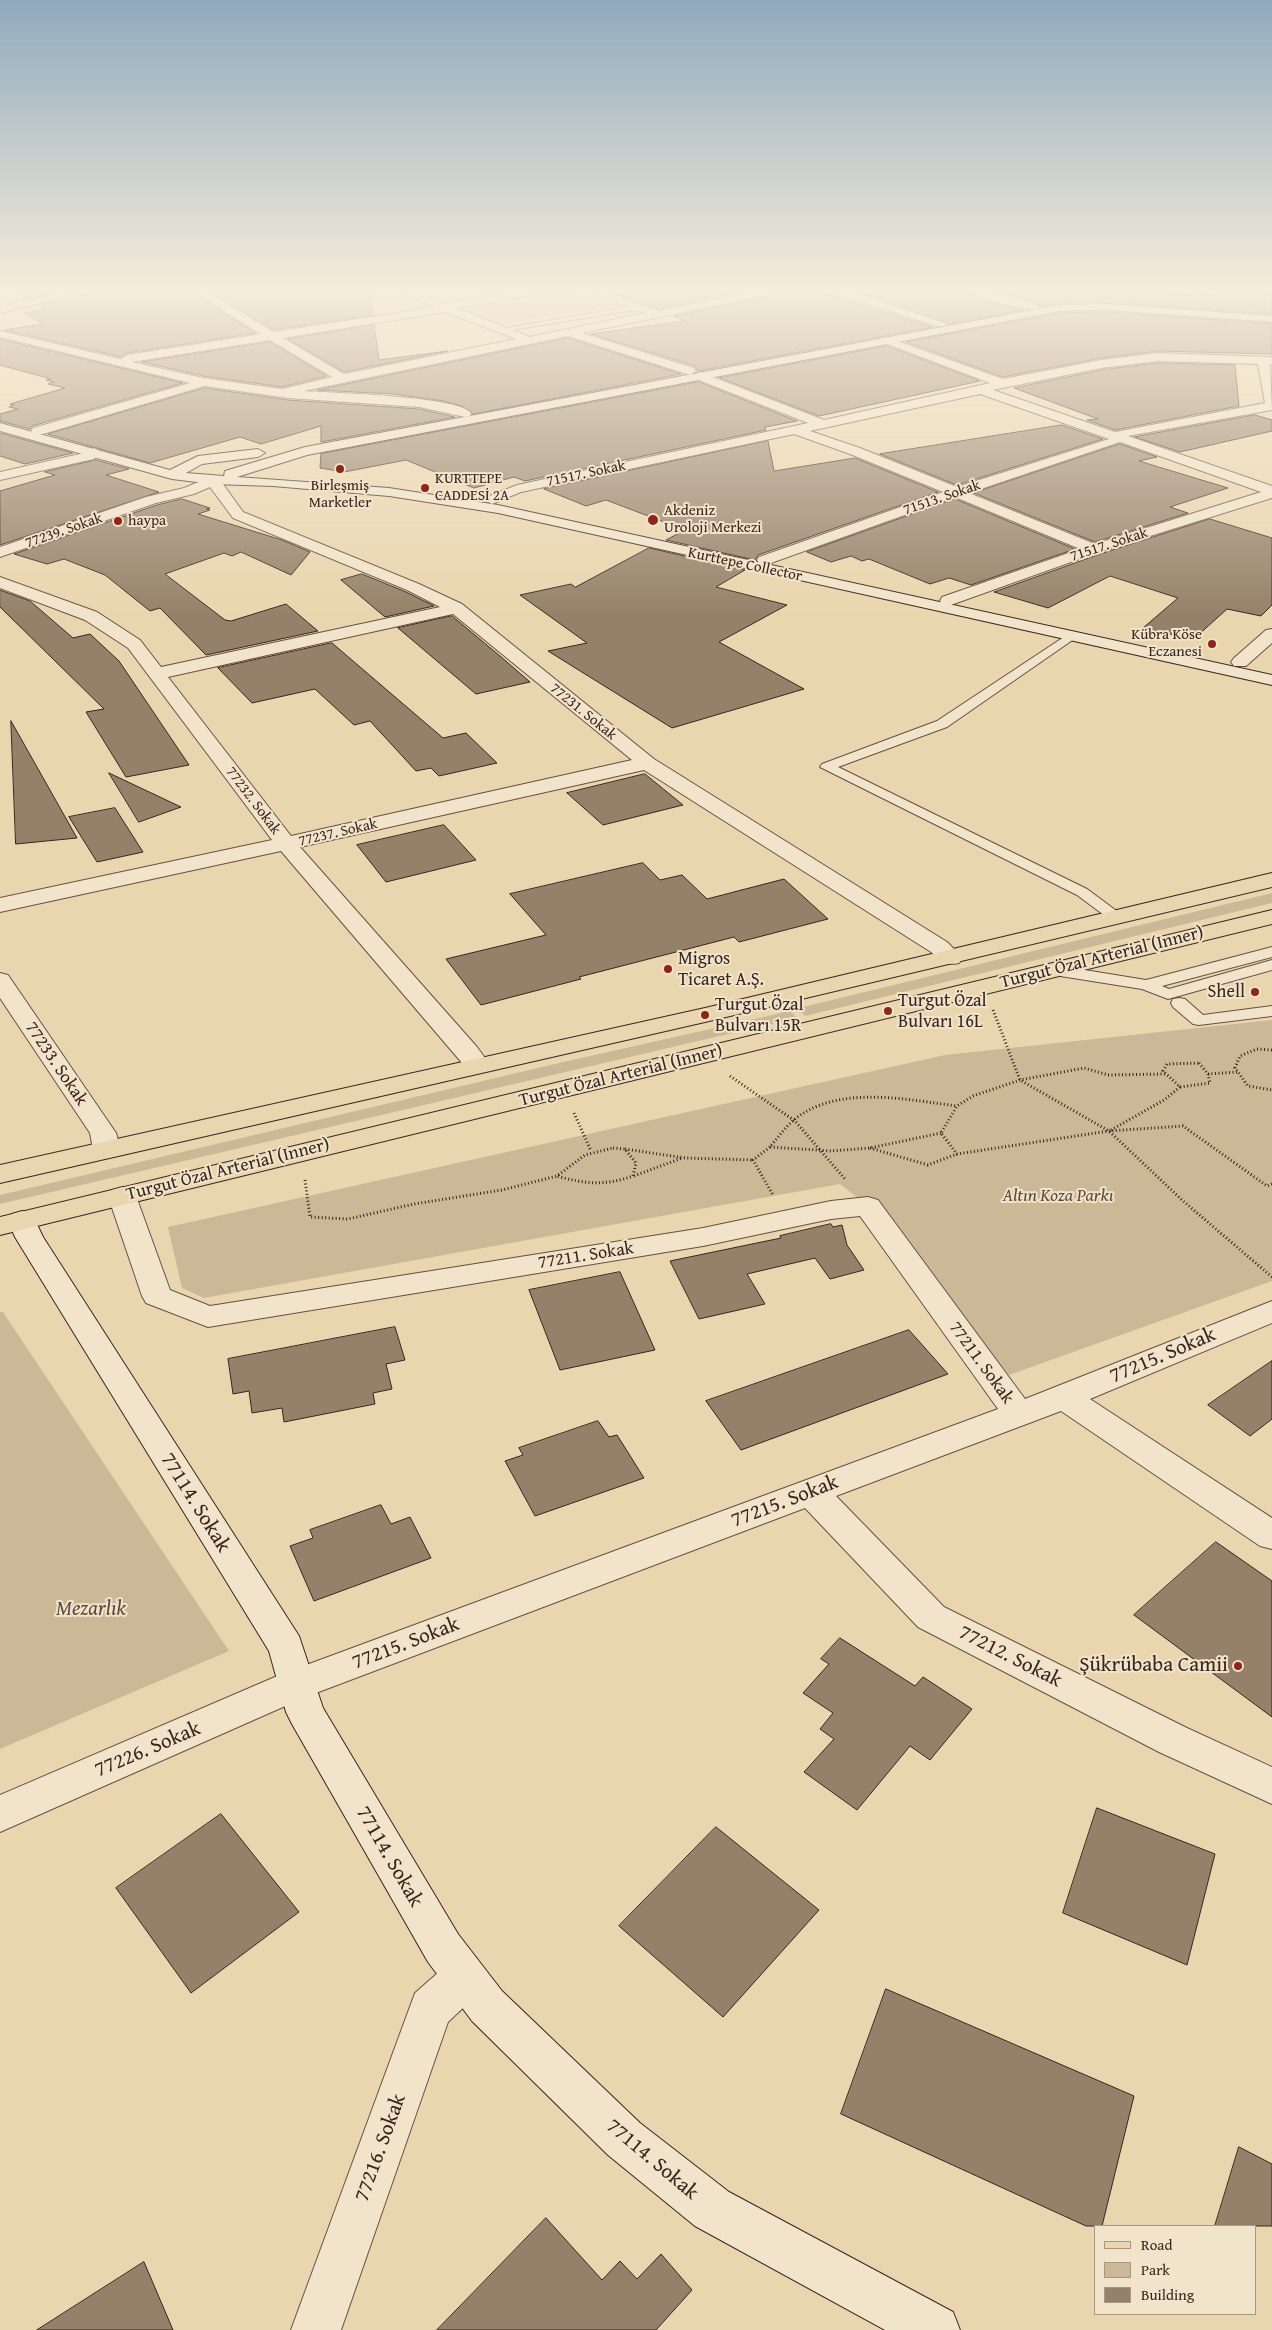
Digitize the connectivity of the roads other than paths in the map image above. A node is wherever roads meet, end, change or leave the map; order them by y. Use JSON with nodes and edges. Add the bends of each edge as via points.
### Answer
{"nodes":[{"id":1,"x":143,"y":400,"type":"edge"},
{"id":2,"x":374,"y":400,"type":"edge"},
{"id":3,"x":541,"y":400,"type":"edge"},
{"id":4,"x":561,"y":400,"type":"edge"},
{"id":5,"x":762,"y":400,"type":"edge"},
{"id":6,"x":936,"y":400,"type":"edge"},
{"id":7,"x":1010,"y":400,"type":"edge"},
{"id":8,"x":1271,"y":406,"type":"edge"},
{"id":9,"x":465,"y":413,"type":"junction"},
{"id":10,"x":0,"y":420,"type":"edge"},
{"id":11,"x":822,"y":424,"type":"junction"},
{"id":12,"x":0,"y":427,"type":"edge"},
{"id":13,"x":795,"y":430,"type":"junction"},
{"id":14,"x":38,"y":431,"type":"junction"},
{"id":15,"x":1118,"y":437,"type":"junction"},
{"id":16,"x":94,"y":452,"type":"junction"},
{"id":17,"x":198,"y":460,"type":"junction"},
{"id":18,"x":250,"y":467,"type":"junction"},
{"id":19,"x":172,"y":475,"type":"junction"},
{"id":20,"x":0,"y":476,"type":"edge"},
{"id":21,"x":212,"y":480,"type":"junction"},
{"id":22,"x":1272,"y":492,"type":"edge"},
{"id":23,"x":954,"y":493,"type":"junction"},
{"id":24,"x":152,"y":500,"type":"junction"},
{"id":25,"x":492,"y":500,"type":"junction"},
{"id":26,"x":1094,"y":550,"type":"junction"},
{"id":27,"x":0,"y":552,"type":"edge"},
{"id":28,"x":765,"y":560,"type":"junction"},
{"id":29,"x":0,"y":582,"type":"edge"},
{"id":30,"x":948,"y":601,"type":"junction"},
{"id":31,"x":456,"y":608,"type":"junction"},
{"id":32,"x":1272,"y":634,"type":"edge"},
{"id":33,"x":1070,"y":637,"type":"junction"},
{"id":34,"x":1240,"y":662,"type":"junction"},
{"id":35,"x":1272,"y":669,"type":"edge"},
{"id":36,"x":156,"y":674,"type":"junction"},
{"id":37,"x":1272,"y":680,"type":"edge"},
{"id":38,"x":647,"y":763,"type":"junction"},
{"id":39,"x":286,"y":844,"type":"junction"},
{"id":40,"x":1272,"y":880,"type":"edge"},
{"id":41,"x":0,"y":905,"type":"edge"},
{"id":42,"x":1272,"y":917,"type":"edge"},
{"id":43,"x":1117,"y":918,"type":"junction"},
{"id":44,"x":1272,"y":952,"type":"edge"},
{"id":45,"x":951,"y":958,"type":"junction"},
{"id":46,"x":1272,"y":965,"type":"edge"},
{"id":47,"x":1054,"y":970,"type":"junction"},
{"id":48,"x":1272,"y":978,"type":"edge"},
{"id":49,"x":0,"y":980,"type":"edge"},
{"id":50,"x":1146,"y":985,"type":"junction"},
{"id":51,"x":1174,"y":998,"type":"junction"},
{"id":52,"x":1272,"y":1011,"type":"edge"},
{"id":53,"x":477,"y":1065,"type":"junction"},
{"id":54,"x":107,"y":1150,"type":"junction"},
{"id":55,"x":0,"y":1174,"type":"edge"},
{"id":56,"x":122,"y":1196,"type":"junction"},
{"id":57,"x":11,"y":1223,"type":"edge"},
{"id":58,"x":1272,"y":1311,"type":"edge"},
{"id":59,"x":1064,"y":1397,"type":"junction"},
{"id":60,"x":1018,"y":1414,"type":"junction"},
{"id":61,"x":811,"y":1492,"type":"junction"},
{"id":62,"x":1272,"y":1536,"type":"edge"},
{"id":63,"x":295,"y":1684,"type":"junction"},
{"id":64,"x":1272,"y":1786,"type":"edge"},
{"id":65,"x":0,"y":1814,"type":"edge"},
{"id":66,"x":464,"y":1978,"type":"junction"},
{"id":67,"x":316,"y":2330,"type":"edge"},
{"id":68,"x":936,"y":2330,"type":"edge"}],
"edges":[{"from":1,"to":14,"type":"street"},
{"from":2,"to":9,"type":"street","via":[[419,403]]},
{"from":3,"to":9,"type":"street"},
{"from":4,"to":18,"type":"street","name":"77239. Sokak","via":[[305,451]]},
{"from":5,"to":11,"type":"street"},
{"from":6,"to":11,"type":"street","name":"71517. Sokak"},
{"from":7,"to":15,"type":"street"},
{"from":8,"to":15,"type":"street","name":"71513. Sokak","via":[[1120,434]]},
{"from":9,"to":17,"type":"street","via":[[254,454]]},
{"from":10,"to":14,"type":"street"},
{"from":11,"to":13,"type":"street","name":"71517. Sokak"},
{"from":12,"to":16,"type":"street"},
{"from":13,"to":23,"type":"street","via":[[855,451]]},
{"from":13,"to":25,"type":"street","name":"71517. Sokak","via":[[517,489]]},
{"from":14,"to":17,"type":"street","via":[[119,451]]},
{"from":15,"to":22,"type":"street"},
{"from":15,"to":23,"type":"street","name":"71513. Sokak","via":[[1113,442]]},
{"from":16,"to":19,"type":"street"},
{"from":16,"to":20,"type":"street","via":[[89,456]]},
{"from":17,"to":18,"type":"street","name":"Kurttepe Collector"},
{"from":17,"to":19,"type":"street"},
{"from":18,"to":21,"type":"street","name":"77239. Sokak"},
{"from":18,"to":25,"type":"street","name":"Kurttepe Collector","via":[[425,488]]},
{"from":19,"to":21,"type":"street","name":"Kurttepe Collector"},
{"from":19,"to":24,"type":"street","via":[[173,490]]},
{"from":21,"to":24,"type":"street","name":"77239. Sokak","via":[[189,491]]},
{"from":21,"to":31,"type":"street","name":"77231. Sokak","via":[[238,514]]},
{"from":21,"to":33,"type":"street","name":"Kurttepe Collector","via":[[381,491],[498,509]]},
{"from":22,"to":26,"type":"street","name":"71517. Sokak"},
{"from":23,"to":26,"type":"street"},
{"from":23,"to":28,"type":"street","name":"71513. Sokak"},
{"from":24,"to":27,"type":"street","name":"77239. Sokak"},
{"from":25,"to":28,"type":"street","name":"Kurttepe Collector"},
{"from":26,"to":30,"type":"street","name":"71517. Sokak"},
{"from":28,"to":30,"type":"street","name":"Kurttepe Collector"},
{"from":29,"to":36,"type":"street","name":"77232. Sokak","via":[[92,616],[134,644]]},
{"from":30,"to":34,"type":"street","name":"Kurttepe Collector"},
{"from":31,"to":36,"type":"street"},
{"from":31,"to":38,"type":"street","name":"77231. Sokak"},
{"from":32,"to":34,"type":"street"},
{"from":33,"to":37,"type":"street","name":"Kurttepe Collector"},
{"from":33,"to":43,"type":"lane","via":[[942,724],[827,767],[1082,892]]},
{"from":34,"to":35,"type":"street","name":"Kurttepe Collector"},
{"from":36,"to":39,"type":"street","name":"77232. Sokak"},
{"from":38,"to":39,"type":"street","name":"77237. Sokak"},
{"from":38,"to":45,"type":"street","name":"77231. Sokak","via":[[939,947]]},
{"from":39,"to":41,"type":"street","name":"77237. Sokak"},
{"from":39,"to":53,"type":"street","name":"77232. Sokak"},
{"from":40,"to":43,"type":"main road","name":"Turgut Özal Arterial (Inner)"},
{"from":42,"to":47,"type":"main road","name":"Turgut Özal Arterial (Inner)"},
{"from":43,"to":45,"type":"main road","name":"Turgut Özal Arterial (Inner)"},
{"from":44,"to":50,"type":"lane"},
{"from":45,"to":53,"type":"main road","name":"Turgut Özal Arterial (Inner)"},
{"from":46,"to":51,"type":"lane"},
{"from":47,"to":50,"type":"lane"},
{"from":47,"to":56,"type":"main road","name":"Turgut Özal Arterial (Inner)"},
{"from":48,"to":51,"type":"lane"},
{"from":49,"to":54,"type":"street","name":"77233. Sokak","via":[[103,1133]]},
{"from":50,"to":51,"type":"lane"},
{"from":51,"to":52,"type":"lane","via":[[1199,1020]]},
{"from":53,"to":54,"type":"main road","name":"Turgut Özal Arterial (Inner)"},
{"from":54,"to":55,"type":"main road","name":"Turgut Özal Arterial (Inner)"},
{"from":56,"to":57,"type":"main road","name":"Turgut Özal Arterial (Inner)"},
{"from":56,"to":60,"type":"street","name":"77211. Sokak","via":[[158,1296],[208,1317],[703,1237],[832,1210],[868,1206]]},
{"from":57,"to":63,"type":"street","name":"77114. Sokak","via":[[30,1237],[286,1647]]},
{"from":58,"to":59,"type":"street","name":"77215. Sokak"},
{"from":59,"to":60,"type":"street","name":"77215. Sokak"},
{"from":59,"to":62,"type":"street"},
{"from":60,"to":61,"type":"street","name":"77215. Sokak"},
{"from":61,"to":63,"type":"street","name":"77215. Sokak"},
{"from":61,"to":64,"type":"street","name":"77212. Sokak","via":[[930,1617],[1173,1740]]},
{"from":63,"to":65,"type":"street","name":"77226. Sokak"},
{"from":63,"to":66,"type":"street","name":"77114. Sokak","via":[[305,1712],[321,1741]]},
{"from":66,"to":67,"type":"street","name":"77216. Sokak","via":[[431,2008]]},
{"from":66,"to":68,"type":"street","name":"77114. Sokak","via":[[487,2006],[624,2139],[712,2209]]}]}
